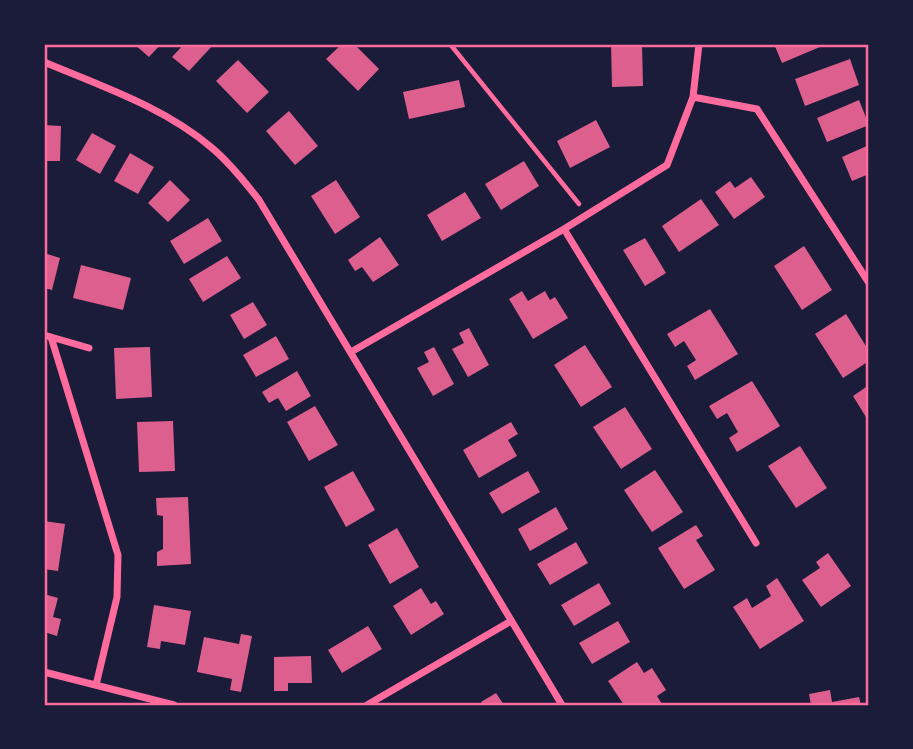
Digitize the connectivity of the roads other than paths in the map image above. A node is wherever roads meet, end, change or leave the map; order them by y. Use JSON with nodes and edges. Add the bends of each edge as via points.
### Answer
{"nodes":[{"id":1,"x":699,"y":44,"type":"edge"},
{"id":2,"x":44,"y":62,"type":"edge"},
{"id":3,"x":693,"y":97,"type":"junction"},
{"id":4,"x":564,"y":229,"type":"junction"},
{"id":5,"x":869,"y":283,"type":"edge"},
{"id":6,"x":48,"y":336,"type":"edge"},
{"id":7,"x":89,"y":348,"type":"dead end"},
{"id":8,"x":351,"y":352,"type":"junction"},
{"id":9,"x":756,"y":543,"type":"dead end"},
{"id":10,"x":510,"y":621,"type":"junction"},
{"id":11,"x":44,"y":672,"type":"edge"},
{"id":12,"x":96,"y":685,"type":"junction"},
{"id":13,"x":174,"y":705,"type":"edge"},
{"id":14,"x":367,"y":705,"type":"edge"},
{"id":15,"x":562,"y":705,"type":"edge"}],
"edges":[{"from":1,"to":3,"type":"street"},
{"from":2,"to":8,"type":"street","via":[[154,109],[184,127],[238,172]]},
{"from":3,"to":4,"type":"street","via":[[667,165]]},
{"from":3,"to":5,"type":"street","via":[[757,108]]},
{"from":4,"to":8,"type":"street"},
{"from":4,"to":9,"type":"street"},
{"from":6,"to":7,"type":"street"},
{"from":6,"to":12,"type":"street","via":[[118,555],[117,597]]},
{"from":8,"to":10,"type":"street"},
{"from":10,"to":14,"type":"street"},
{"from":10,"to":15,"type":"street"},
{"from":11,"to":12,"type":"street"},
{"from":12,"to":13,"type":"street"}]}
